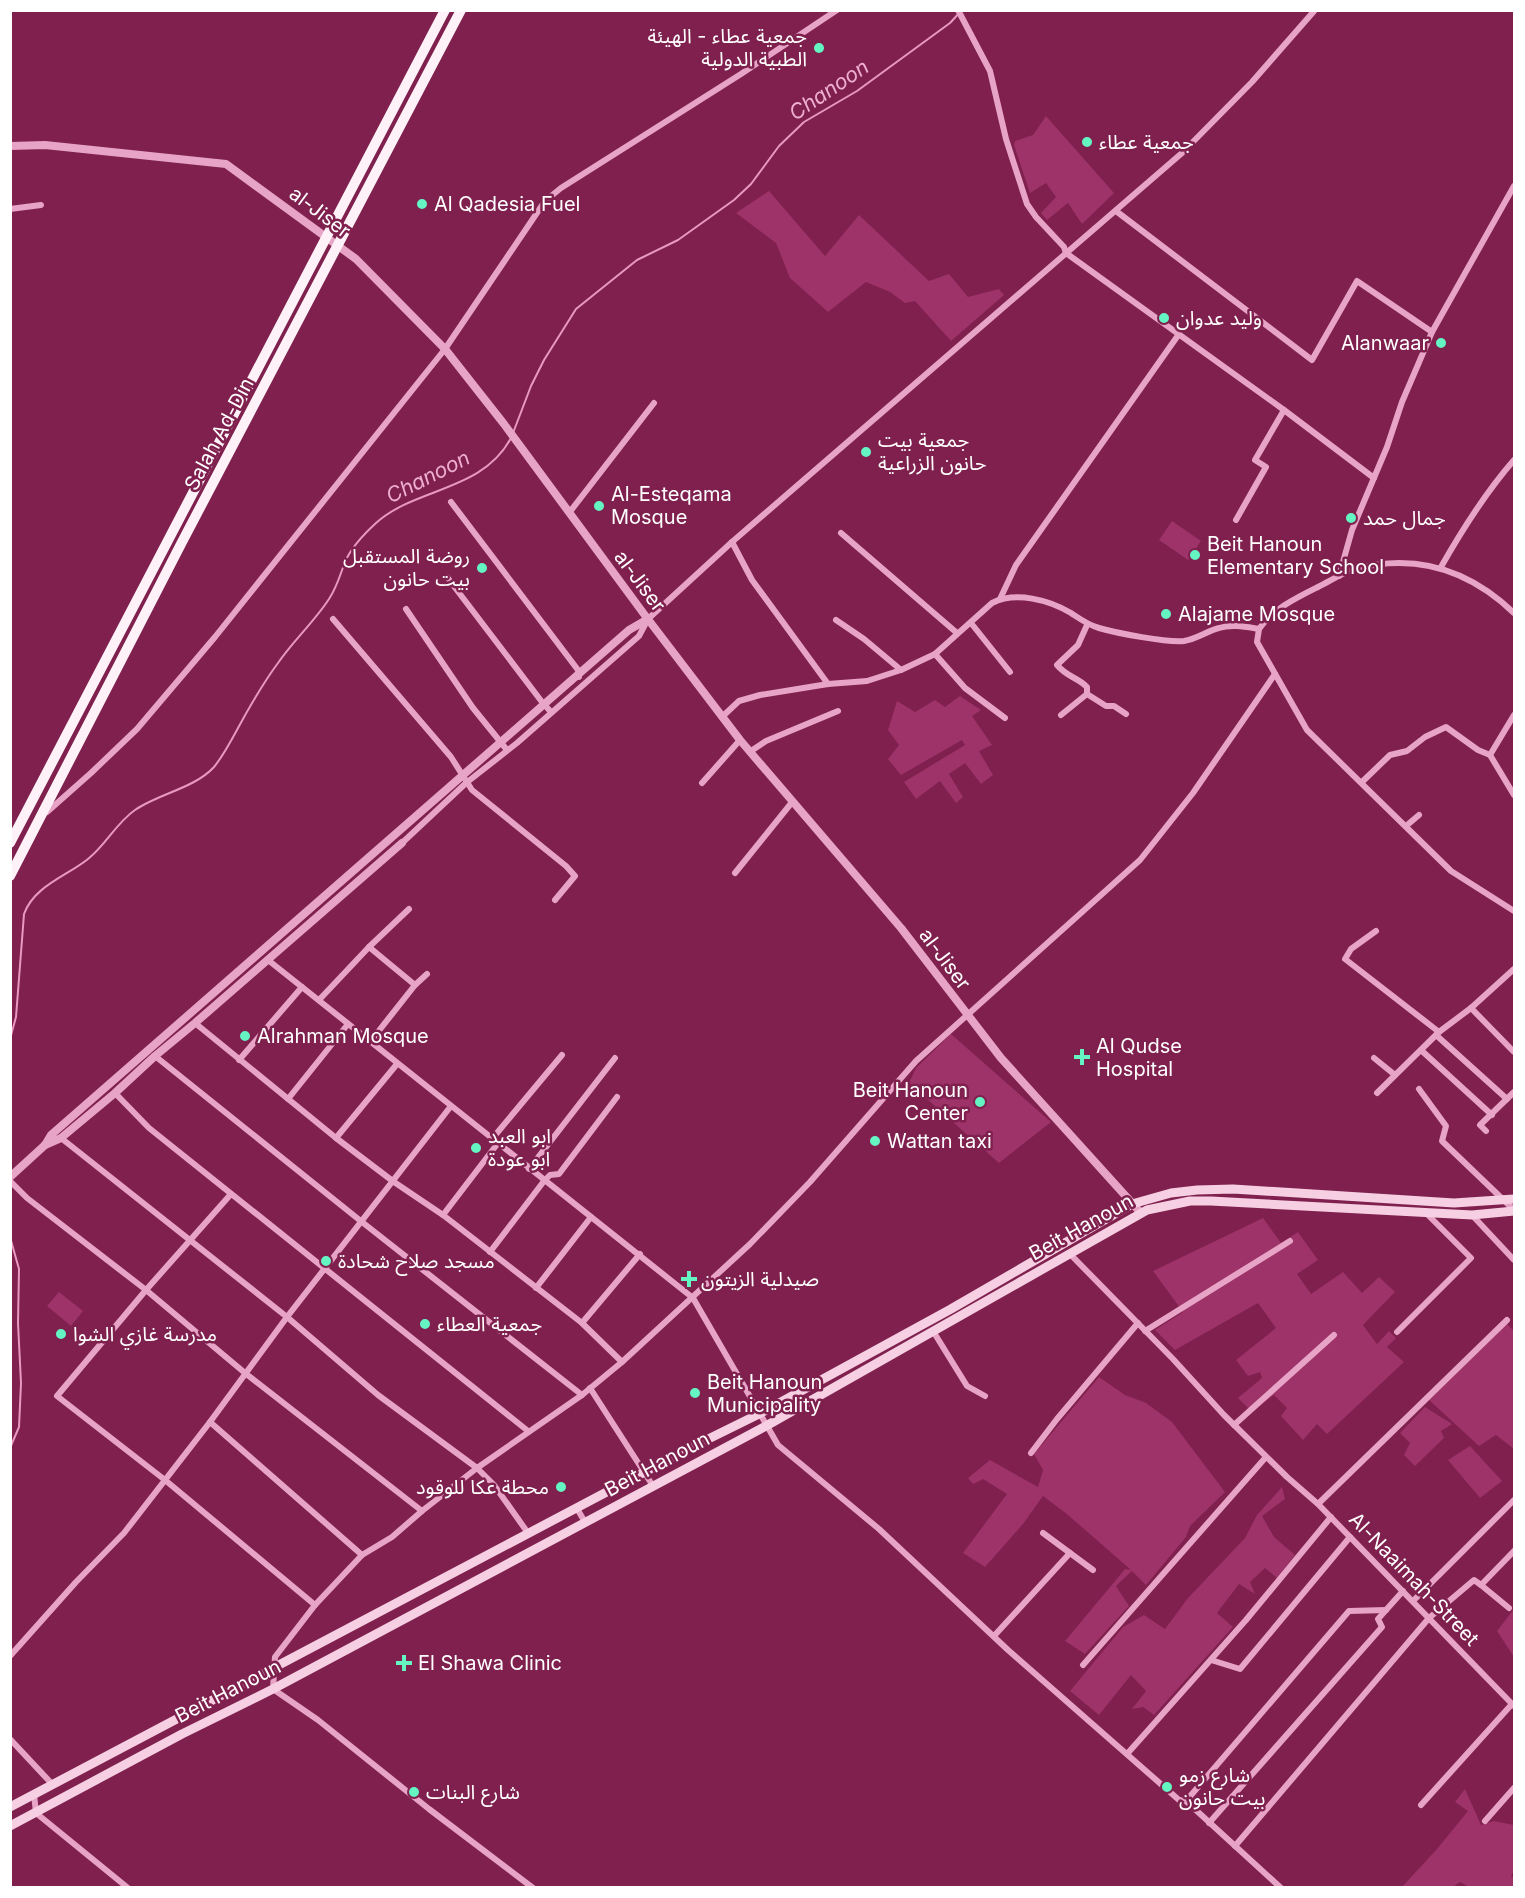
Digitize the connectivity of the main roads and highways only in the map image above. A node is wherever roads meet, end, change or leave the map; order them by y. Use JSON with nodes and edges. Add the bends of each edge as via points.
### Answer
{"nodes":[{"id":1,"x":445,"y":10,"type":"edge"},
{"id":2,"x":461,"y":10,"type":"edge"},
{"id":3,"x":10,"y":843,"type":"edge"},
{"id":4,"x":10,"y":876,"type":"edge"},
{"id":5,"x":1515,"y":1199,"type":"edge"},
{"id":6,"x":1515,"y":1211,"type":"edge"},
{"id":7,"x":10,"y":1807,"type":"edge"},
{"id":8,"x":10,"y":1826,"type":"edge"}],
"edges":[{"from":1,"to":3,"type":"highway","name":"Salah Ad-Din"},
{"from":2,"to":4,"type":"highway","name":"Salah Ad-Din"},
{"from":5,"to":7,"type":"main road","name":"Beit Hanoun","via":[[1454,1203],[1233,1189],[1171,1193],[1132,1204],[759,1414]]},
{"from":6,"to":8,"type":"main road","name":"Beit Hanoun","via":[[1472,1215],[1190,1201],[1141,1212],[766,1426]]}]}
